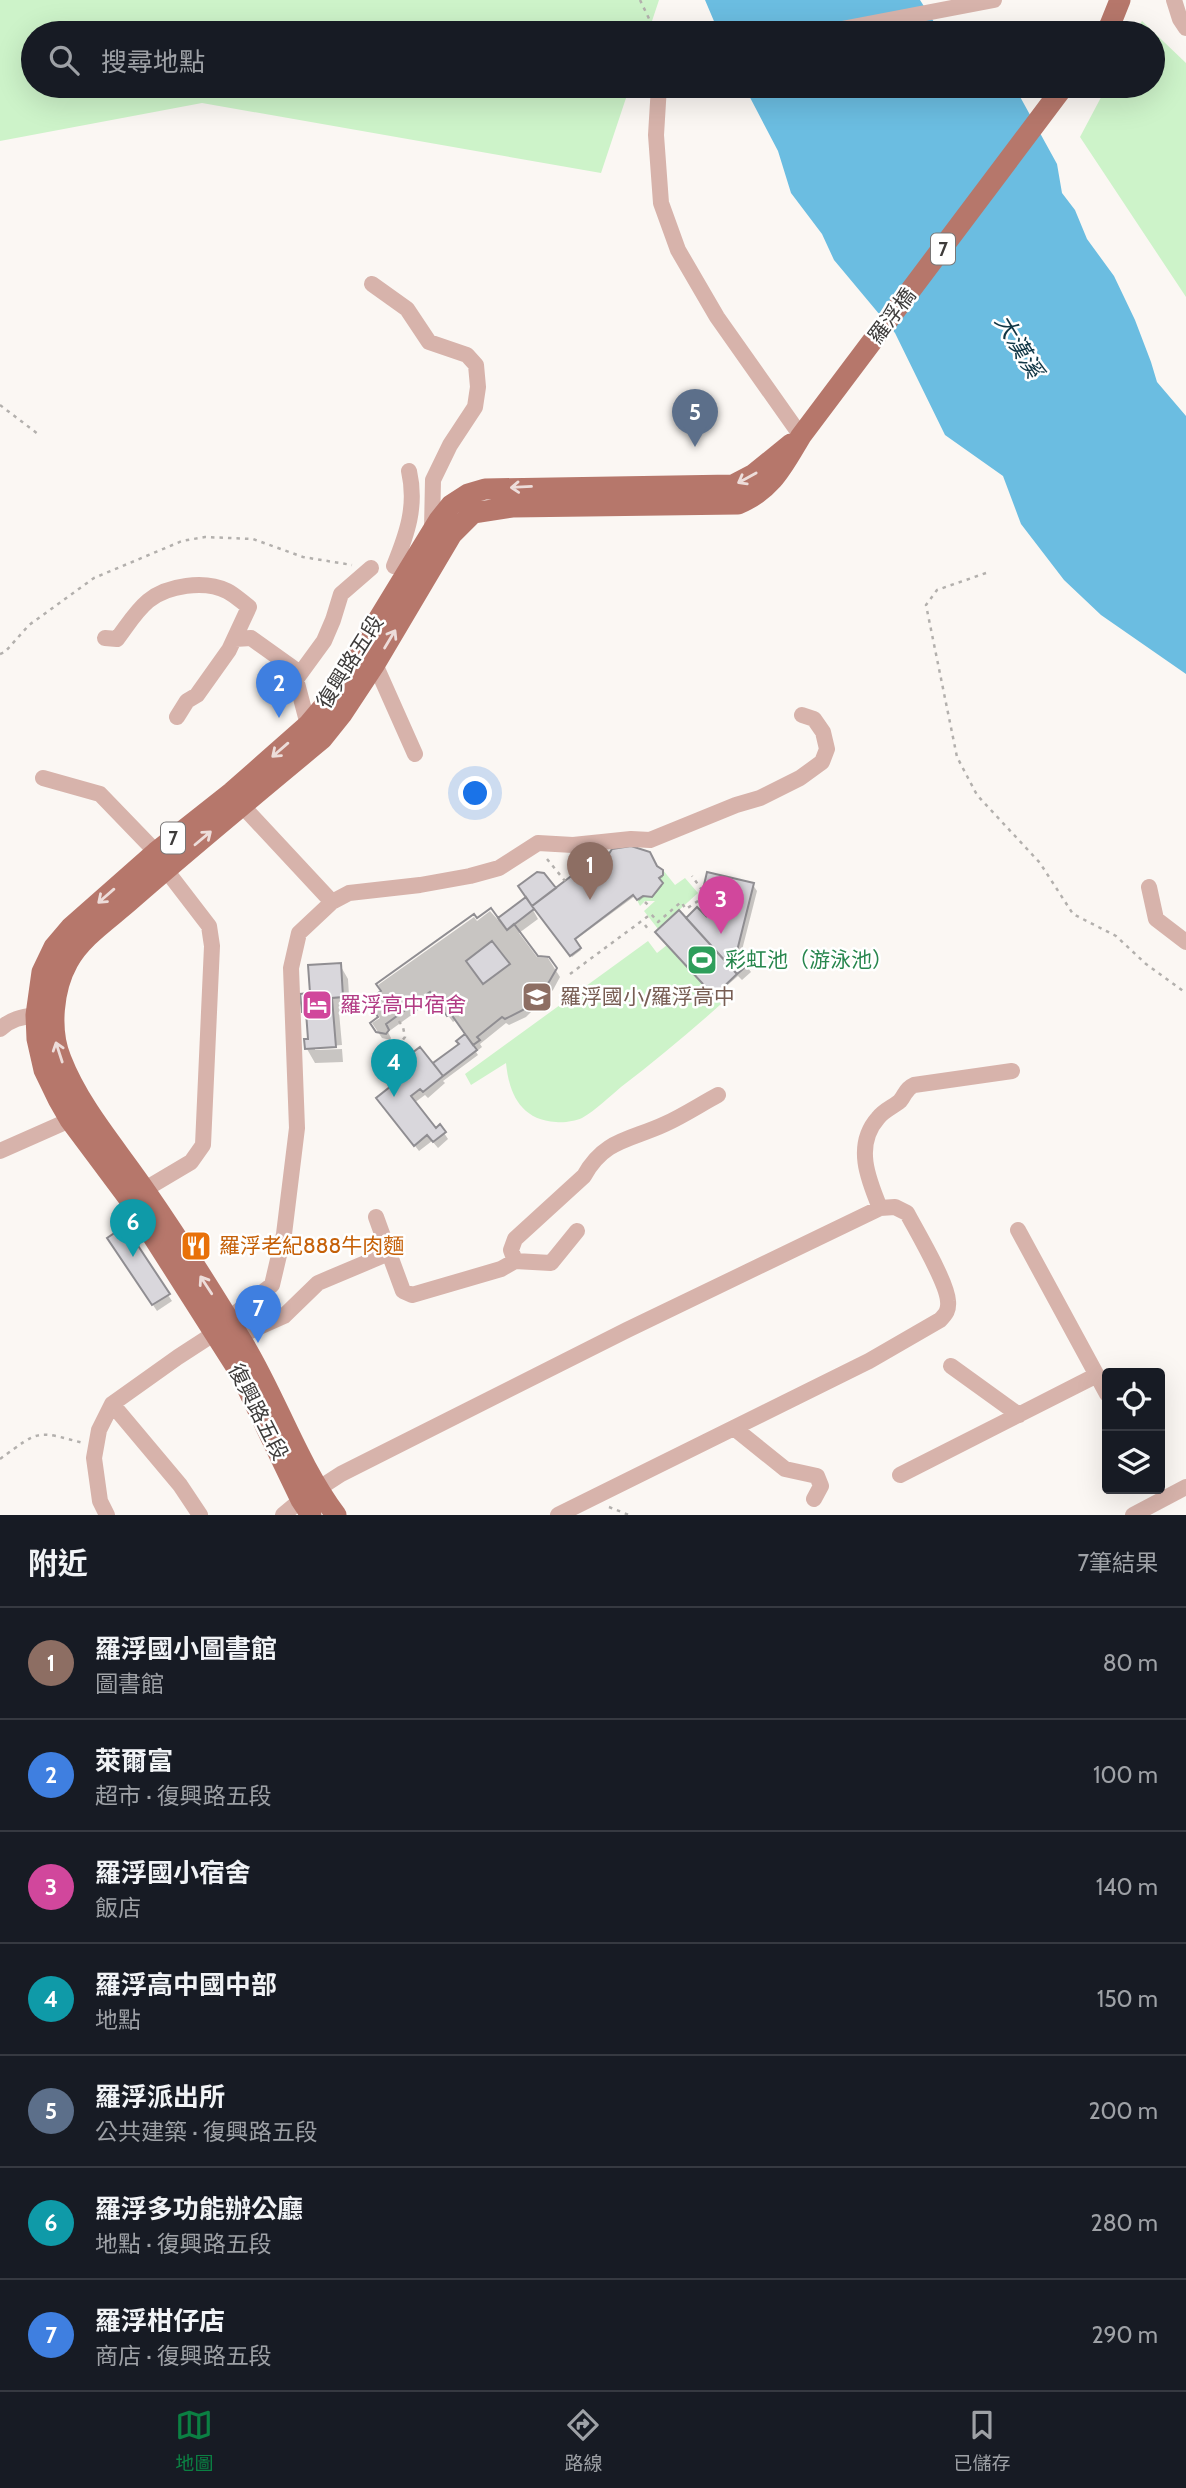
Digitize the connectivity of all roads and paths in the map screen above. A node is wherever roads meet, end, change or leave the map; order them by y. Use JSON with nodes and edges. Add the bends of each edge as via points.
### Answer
{"nodes":[{"id":1,"x":640,"y":0,"type":"edge"},
{"id":2,"x":1120,"y":0,"type":"edge"},
{"id":3,"x":1174,"y":0,"type":"edge"},
{"id":4,"x":1186,"y":0,"type":"edge"},
{"id":5,"x":988,"y":2,"type":"edge"},
{"id":6,"x":650,"y":21,"type":"edge"},
{"id":7,"x":886,"y":21,"type":"edge"},
{"id":8,"x":1112,"y":21,"type":"edge"},
{"id":9,"x":1183,"y":23,"type":"edge"},
{"id":10,"x":658,"y":98,"type":"edge"},
{"id":11,"x":1055,"y":98,"type":"edge"},
{"id":12,"x":372,"y":285,"type":"dead end"},
{"id":13,"x":0,"y":405,"type":"edge"},
{"id":14,"x":821,"y":412,"type":"joint"},
{"id":15,"x":38,"y":433,"type":"dead end"},
{"id":16,"x":801,"y":436,"type":"junction"},
{"id":17,"x":409,"y":471,"type":"dead end"},
{"id":18,"x":487,"y":499,"type":"junction"},
{"id":19,"x":432,"y":530,"type":"junction"},
{"id":20,"x":394,"y":566,"type":"dead end"},
{"id":21,"x":371,"y":568,"type":"dead end"},
{"id":22,"x":986,"y":573,"type":"dead end"},
{"id":23,"x":105,"y":638,"type":"dead end"},
{"id":24,"x":235,"y":639,"type":"junction"},
{"id":25,"x":375,"y":664,"type":"junction"},
{"id":26,"x":297,"y":678,"type":"junction"},
{"id":27,"x":802,"y":715,"type":"dead end"},
{"id":28,"x":177,"y":717,"type":"dead end"},
{"id":29,"x":315,"y":732,"type":"junction"},
{"id":30,"x":415,"y":754,"type":"dead end"},
{"id":31,"x":43,"y":778,"type":"dead end"},
{"id":32,"x":237,"y":799,"type":"junction"},
{"id":33,"x":161,"y":861,"type":"junction"},
{"id":34,"x":551,"y":864,"type":"dead end"},
{"id":35,"x":692,"y":876,"type":"dead end"},
{"id":36,"x":565,"y":881,"type":"dead end"},
{"id":37,"x":1149,"y":887,"type":"dead end"},
{"id":38,"x":332,"y":902,"type":"junction"},
{"id":39,"x":645,"y":902,"type":"dead end"},
{"id":40,"x":649,"y":906,"type":"dead end"},
{"id":41,"x":645,"y":925,"type":"dead end"},
{"id":42,"x":650,"y":932,"type":"dead end"},
{"id":43,"x":1186,"y":942,"type":"edge"},
{"id":44,"x":570,"y":974,"type":"dead end"},
{"id":45,"x":1186,"y":993,"type":"edge"},
{"id":46,"x":36,"y":1015,"type":"junction"},
{"id":47,"x":396,"y":1017,"type":"dead end"},
{"id":48,"x":0,"y":1029,"type":"edge"},
{"id":49,"x":394,"y":1067,"type":"dead end"},
{"id":50,"x":1012,"y":1071,"type":"dead end"},
{"id":51,"x":75,"y":1091,"type":"junction"},
{"id":52,"x":718,"y":1095,"type":"dead end"},
{"id":53,"x":70,"y":1120,"type":"junction"},
{"id":54,"x":0,"y":1152,"type":"edge"},
{"id":55,"x":136,"y":1194,"type":"junction"},
{"id":56,"x":880,"y":1208,"type":"junction"},
{"id":57,"x":376,"y":1217,"type":"dead end"},
{"id":58,"x":1018,"y":1230,"type":"dead end"},
{"id":59,"x":577,"y":1231,"type":"dead end"},
{"id":60,"x":389,"y":1253,"type":"junction"},
{"id":61,"x":515,"y":1261,"type":"junction"},
{"id":62,"x":227,"y":1330,"type":"junction"},
{"id":63,"x":950,"y":1366,"type":"dead end"},
{"id":64,"x":1097,"y":1375,"type":"junction"},
{"id":65,"x":1102,"y":1384,"type":"edge"},
{"id":66,"x":112,"y":1404,"type":"junction"},
{"id":67,"x":1019,"y":1415,"type":"junction"},
{"id":68,"x":734,"y":1428,"type":"junction"},
{"id":69,"x":96,"y":1447,"type":"junction"},
{"id":70,"x":0,"y":1459,"type":"edge"},
{"id":71,"x":900,"y":1475,"type":"dead end"},
{"id":72,"x":1186,"y":1487,"type":"edge"},
{"id":73,"x":1165,"y":1492,"type":"edge"},
{"id":74,"x":1160,"y":1494,"type":"edge"},
{"id":75,"x":814,"y":1499,"type":"dead end"},
{"id":76,"x":310,"y":1502,"type":"edge"},
{"id":77,"x":107,"y":1515,"type":"edge"},
{"id":78,"x":200,"y":1515,"type":"edge"},
{"id":79,"x":283,"y":1515,"type":"edge"},
{"id":80,"x":336,"y":1515,"type":"edge"},
{"id":81,"x":558,"y":1515,"type":"edge"},
{"id":82,"x":1133,"y":1515,"type":"edge"}],
"edges":[{"from":1,"to":6,"type":"path"},
{"from":2,"to":8,"type":"main road"},
{"from":3,"to":9,"type":"street"},
{"from":4,"to":9,"type":"street"},
{"from":5,"to":7,"type":"street"},
{"from":10,"to":16,"type":"street","via":[[661,203],[678,250],[717,317]]},
{"from":11,"to":14,"type":"main road","name":"羅浮橋","number":"7"},
{"from":12,"to":19,"type":"street","via":[[407,309],[429,342],[467,355],[476,365],[475,407],[433,480]]},
{"from":13,"to":15,"type":"path"},
{"from":14,"to":16,"type":"main road","name":"復興路五段","number":"7"},
{"from":16,"to":18,"type":"main road","name":"復興路五段","number":"7","via":[[733,485],[658,496],[534,486]]},
{"from":17,"to":20,"type":"street","via":[[412,514]]},
{"from":18,"to":19,"type":"main road","name":"復興路五段","number":"7","via":[[468,494],[451,505]]},
{"from":25,"to":18,"type":"main road","name":"復興路五段","number":"7","one_way":true,"via":[[452,534]]},
{"from":19,"to":29,"type":"main road","name":"復興路五段","number":"7","via":[[328,700]]},
{"from":21,"to":26,"type":"street","via":[[341,594],[324,640]]},
{"from":22,"to":45,"type":"path","via":[[937,590],[926,605],[957,757],[977,795],[1040,863],[1073,914],[1116,936]]},
{"from":23,"to":24,"type":"street","via":[[117,639],[150,599],[183,587],[208,586],[226,590],[250,607]]},
{"from":24,"to":26,"type":"street","via":[[251,638],[293,668]]},
{"from":24,"to":28,"type":"street"},
{"from":25,"to":29,"type":"main road","name":"復興路五段","number":"7","via":[[342,714]]},
{"from":25,"to":30,"type":"street"},
{"from":26,"to":29,"type":"street"},
{"from":27,"to":38,"type":"street","via":[[814,719],[823,732],[827,749],[822,762],[760,798],[650,840],[538,843],[499,868],[420,886],[349,893]]},
{"from":29,"to":32,"type":"main road","name":"復興路五段","number":"7"},
{"from":31,"to":33,"type":"street","via":[[100,794]]},
{"from":32,"to":33,"type":"main road","name":"復興路五段","number":"7"},
{"from":32,"to":38,"type":"street"},
{"from":33,"to":46,"type":"main road","name":"復興路五段","number":"7","one_way":true,"via":[[71,926],[42,972]]},
{"from":51,"to":33,"type":"main road","name":"復興路五段","number":"7","one_way":true,"via":[[55,1039],[54,1019],[68,960]]},
{"from":33,"to":55,"type":"street","via":[[209,926],[212,946],[203,1145],[191,1162]]},
{"from":34,"to":36,"type":"path"},
{"from":35,"to":44,"type":"path","via":[[704,893],[701,899],[687,909],[681,902],[658,922],[651,914]]},
{"from":37,"to":43,"type":"street","via":[[1156,919]]},
{"from":38,"to":62,"type":"street","via":[[299,933],[291,968],[297,1128],[284,1234],[272,1285]]},
{"from":39,"to":40,"type":"path"},
{"from":41,"to":42,"type":"path"},
{"from":46,"to":48,"type":"street","via":[[9,1021]]},
{"from":46,"to":53,"type":"main road","name":"復興路五段","number":"7","via":[[44,1070]]},
{"from":47,"to":49,"type":"path","via":[[405,1037],[384,1052]]},
{"from":50,"to":56,"type":"street","via":[[914,1085],[886,1108],[875,1120],[863,1155]]},
{"from":51,"to":53,"type":"street"},
{"from":51,"to":55,"type":"main road","name":"復興路五段","number":"7"},
{"from":52,"to":61,"type":"street","via":[[663,1125],[610,1146],[515,1239],[511,1250]]},
{"from":53,"to":54,"type":"street"},
{"from":53,"to":55,"type":"main road","name":"復興路五段","number":"7"},
{"from":55,"to":62,"type":"main road","name":"復興路五段","number":"7"},
{"from":56,"to":68,"type":"street","via":[[895,1207],[907,1213],[943,1285],[947,1313],[869,1361]]},
{"from":56,"to":76,"type":"street","via":[[341,1474]]},
{"from":57,"to":60,"type":"street"},
{"from":58,"to":64,"type":"street"},
{"from":59,"to":61,"type":"street","via":[[551,1263]]},
{"from":60,"to":61,"type":"street","via":[[403,1291],[412,1295]]},
{"from":60,"to":62,"type":"street","via":[[318,1283],[284,1316]]},
{"from":62,"to":66,"type":"street","via":[[178,1357]]},
{"from":62,"to":76,"type":"main road","name":"復興路五段","number":"7","via":[[240,1373]]},
{"from":63,"to":67,"type":"street"},
{"from":64,"to":65,"type":"street"},
{"from":64,"to":67,"type":"street"},
{"from":66,"to":69,"type":"street"},
{"from":66,"to":78,"type":"street"},
{"from":67,"to":71,"type":"street"},
{"from":68,"to":75,"type":"street","via":[[785,1469],[817,1476],[821,1486]]},
{"from":68,"to":81,"type":"street"},
{"from":69,"to":70,"type":"path","via":[[44,1433],[32,1435]]},
{"from":69,"to":77,"type":"street","via":[[100,1501]]},
{"from":72,"to":73,"type":"street"},
{"from":74,"to":82,"type":"street"},
{"from":76,"to":79,"type":"street"},
{"from":76,"to":80,"type":"main road","name":"復興路五段","number":"7"}]}
